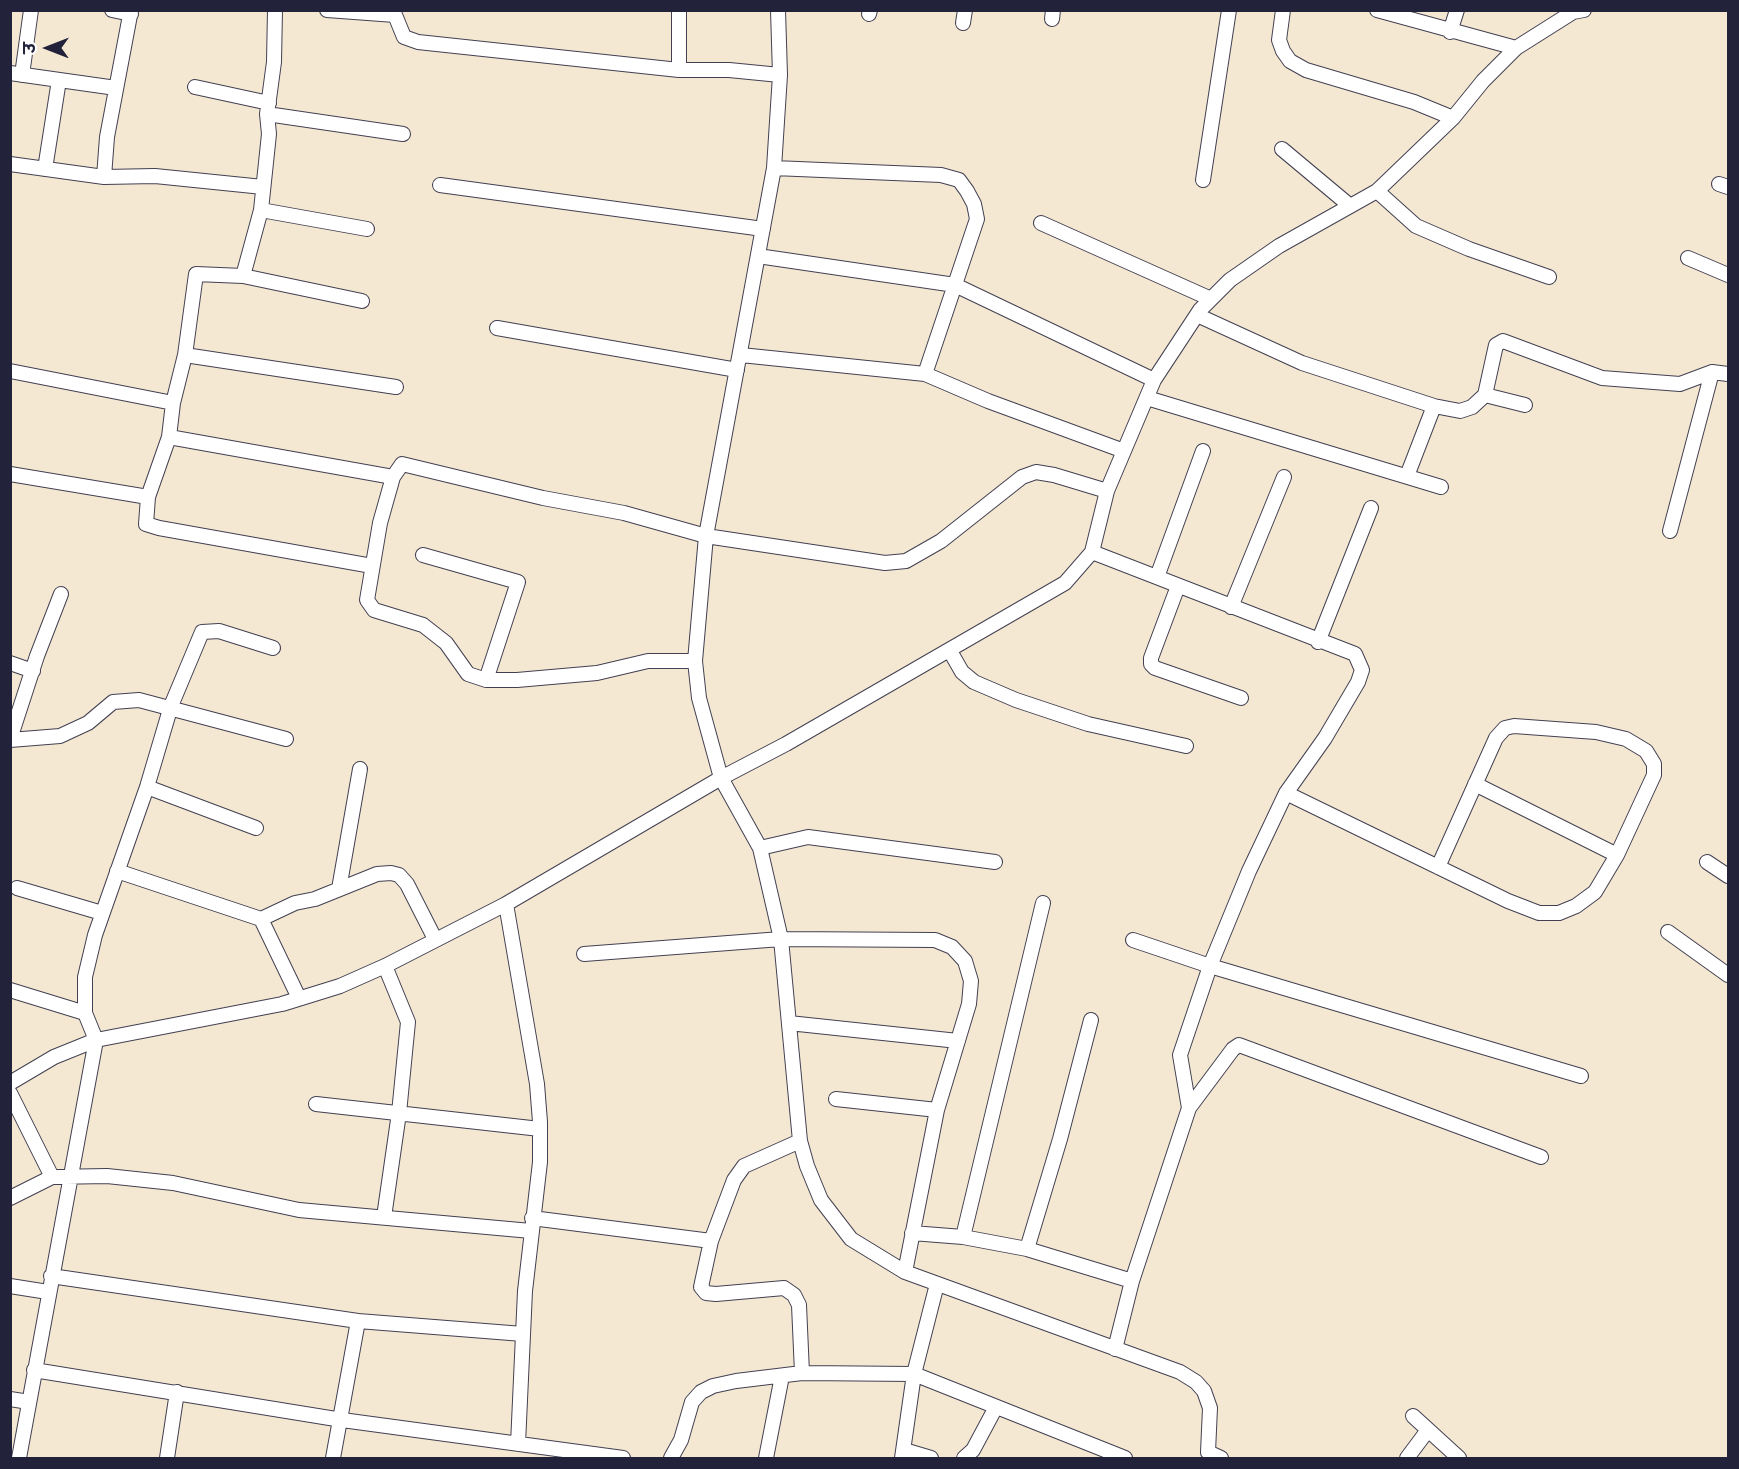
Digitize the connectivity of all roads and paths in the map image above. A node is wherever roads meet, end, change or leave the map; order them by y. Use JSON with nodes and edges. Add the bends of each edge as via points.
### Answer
{"nodes":[{"id":1,"x":31,"y":10,"type":"edge"},
{"id":2,"x":112,"y":10,"type":"edge"},
{"id":3,"x":275,"y":10,"type":"edge"},
{"id":4,"x":327,"y":10,"type":"edge"},
{"id":5,"x":679,"y":10,"type":"edge"},
{"id":6,"x":778,"y":10,"type":"edge"},
{"id":7,"x":1229,"y":10,"type":"edge"},
{"id":8,"x":1283,"y":10,"type":"edge"},
{"id":9,"x":1377,"y":10,"type":"edge"},
{"id":10,"x":1457,"y":10,"type":"edge"},
{"id":11,"x":1577,"y":11,"type":"edge"},
{"id":12,"x":131,"y":12,"type":"edge"},
{"id":13,"x":395,"y":13,"type":"edge"},
{"id":14,"x":1450,"y":32,"type":"junction"},
{"id":15,"x":1516,"y":48,"type":"junction"},
{"id":16,"x":679,"y":70,"type":"junction"},
{"id":17,"x":16,"y":74,"type":"edge"},
{"id":18,"x":780,"y":75,"type":"junction"},
{"id":19,"x":59,"y":80,"type":"junction"},
{"id":20,"x":195,"y":87,"type":"dead end"},
{"id":21,"x":116,"y":88,"type":"junction"},
{"id":22,"x":268,"y":108,"type":"junction"},
{"id":23,"x":1453,"y":118,"type":"junction"},
{"id":24,"x":403,"y":134,"type":"dead end"},
{"id":25,"x":1282,"y":149,"type":"dead end"},
{"id":26,"x":10,"y":164,"type":"edge"},
{"id":27,"x":774,"y":168,"type":"junction"},
{"id":28,"x":45,"y":169,"type":"junction"},
{"id":29,"x":104,"y":177,"type":"junction"},
{"id":30,"x":1203,"y":180,"type":"dead end"},
{"id":31,"x":440,"y":185,"type":"dead end"},
{"id":32,"x":263,"y":187,"type":"junction"},
{"id":33,"x":1377,"y":191,"type":"junction"},
{"id":34,"x":1349,"y":205,"type":"junction"},
{"id":35,"x":261,"y":210,"type":"junction"},
{"id":36,"x":1041,"y":223,"type":"dead end"},
{"id":37,"x":367,"y":229,"type":"dead end"},
{"id":38,"x":763,"y":229,"type":"junction"},
{"id":39,"x":758,"y":256,"type":"junction"},
{"id":40,"x":1688,"y":258,"type":"dead end"},
{"id":41,"x":1728,"y":275,"type":"edge"},
{"id":42,"x":243,"y":276,"type":"junction"},
{"id":43,"x":1549,"y":277,"type":"dead end"},
{"id":44,"x":955,"y":285,"type":"junction"},
{"id":45,"x":1211,"y":299,"type":"junction"},
{"id":46,"x":362,"y":301,"type":"dead end"},
{"id":47,"x":1197,"y":315,"type":"junction"},
{"id":48,"x":497,"y":328,"type":"dead end"},
{"id":49,"x":185,"y":355,"type":"junction"},
{"id":50,"x":741,"y":355,"type":"junction"},
{"id":51,"x":737,"y":370,"type":"junction"},
{"id":52,"x":10,"y":371,"type":"edge"},
{"id":53,"x":1712,"y":372,"type":"junction"},
{"id":54,"x":925,"y":374,"type":"junction"},
{"id":55,"x":1728,"y":374,"type":"edge"},
{"id":56,"x":1154,"y":380,"type":"junction"},
{"id":57,"x":396,"y":387,"type":"dead end"},
{"id":58,"x":1485,"y":395,"type":"junction"},
{"id":59,"x":1147,"y":398,"type":"junction"},
{"id":60,"x":173,"y":403,"type":"junction"},
{"id":61,"x":1525,"y":405,"type":"dead end"},
{"id":62,"x":1434,"y":406,"type":"junction"},
{"id":63,"x":169,"y":437,"type":"junction"},
{"id":64,"x":1124,"y":450,"type":"junction"},
{"id":65,"x":1203,"y":450,"type":"dead end"},
{"id":66,"x":10,"y":474,"type":"edge"},
{"id":67,"x":1407,"y":476,"type":"junction"},
{"id":68,"x":393,"y":477,"type":"junction"},
{"id":69,"x":1284,"y":477,"type":"dead end"},
{"id":70,"x":1441,"y":487,"type":"dead end"},
{"id":71,"x":1107,"y":491,"type":"junction"},
{"id":72,"x":148,"y":497,"type":"junction"},
{"id":73,"x":1371,"y":508,"type":"dead end"},
{"id":74,"x":1670,"y":531,"type":"dead end"},
{"id":75,"x":706,"y":536,"type":"junction"},
{"id":76,"x":1092,"y":552,"type":"junction"},
{"id":77,"x":423,"y":555,"type":"dead end"},
{"id":78,"x":372,"y":566,"type":"junction"},
{"id":79,"x":1157,"y":578,"type":"junction"},
{"id":80,"x":1178,"y":586,"type":"junction"},
{"id":81,"x":61,"y":594,"type":"dead end"},
{"id":82,"x":1231,"y":607,"type":"junction"},
{"id":83,"x":1318,"y":642,"type":"junction"},
{"id":84,"x":273,"y":648,"type":"dead end"},
{"id":85,"x":950,"y":651,"type":"junction"},
{"id":86,"x":696,"y":660,"type":"junction"},
{"id":87,"x":10,"y":663,"type":"edge"},
{"id":88,"x":33,"y":670,"type":"junction"},
{"id":89,"x":486,"y":680,"type":"junction"},
{"id":90,"x":1241,"y":698,"type":"dead end"},
{"id":91,"x":171,"y":706,"type":"junction"},
{"id":92,"x":286,"y":739,"type":"dead end"},
{"id":93,"x":10,"y":740,"type":"edge"},
{"id":94,"x":1186,"y":746,"type":"dead end"},
{"id":95,"x":360,"y":769,"type":"dead end"},
{"id":96,"x":721,"y":778,"type":"junction"},
{"id":97,"x":1475,"y":784,"type":"junction"},
{"id":98,"x":147,"y":787,"type":"junction"},
{"id":99,"x":1286,"y":793,"type":"junction"},
{"id":100,"x":256,"y":828,"type":"dead end"},
{"id":101,"x":760,"y":848,"type":"junction"},
{"id":102,"x":1617,"y":855,"type":"junction"},
{"id":103,"x":995,"y":862,"type":"dead end"},
{"id":104,"x":1707,"y":862,"type":"dead end"},
{"id":105,"x":1438,"y":867,"type":"junction"},
{"id":106,"x":117,"y":871,"type":"junction"},
{"id":107,"x":1728,"y":876,"type":"edge"},
{"id":108,"x":16,"y":888,"type":"dead end"},
{"id":109,"x":339,"y":889,"type":"junction"},
{"id":110,"x":1043,"y":903,"type":"dead end"},
{"id":111,"x":506,"y":904,"type":"junction"},
{"id":112,"x":102,"y":913,"type":"junction"},
{"id":113,"x":261,"y":920,"type":"junction"},
{"id":114,"x":1668,"y":932,"type":"dead end"},
{"id":115,"x":435,"y":939,"type":"junction"},
{"id":116,"x":781,"y":939,"type":"junction"},
{"id":117,"x":1133,"y":940,"type":"dead end"},
{"id":118,"x":584,"y":954,"type":"dead end"},
{"id":119,"x":385,"y":966,"type":"junction"},
{"id":120,"x":1210,"y":966,"type":"junction"},
{"id":121,"x":1728,"y":975,"type":"edge"},
{"id":122,"x":10,"y":990,"type":"edge"},
{"id":123,"x":299,"y":998,"type":"junction"},
{"id":124,"x":85,"y":1013,"type":"junction"},
{"id":125,"x":1090,"y":1020,"type":"dead end"},
{"id":126,"x":789,"y":1023,"type":"junction"},
{"id":127,"x":96,"y":1040,"type":"junction"},
{"id":128,"x":958,"y":1041,"type":"junction"},
{"id":129,"x":1581,"y":1076,"type":"dead end"},
{"id":130,"x":10,"y":1083,"type":"edge"},
{"id":131,"x":10,"y":1094,"type":"edge"},
{"id":132,"x":836,"y":1099,"type":"dead end"},
{"id":133,"x":316,"y":1104,"type":"dead end"},
{"id":134,"x":1188,"y":1108,"type":"junction"},
{"id":135,"x":937,"y":1110,"type":"junction"},
{"id":136,"x":399,"y":1113,"type":"junction"},
{"id":137,"x":540,"y":1128,"type":"junction"},
{"id":138,"x":800,"y":1141,"type":"junction"},
{"id":139,"x":1541,"y":1157,"type":"dead end"},
{"id":140,"x":52,"y":1177,"type":"junction"},
{"id":141,"x":69,"y":1177,"type":"junction"},
{"id":142,"x":10,"y":1198,"type":"edge"},
{"id":143,"x":384,"y":1217,"type":"junction"},
{"id":144,"x":532,"y":1224,"type":"junction"},
{"id":145,"x":912,"y":1233,"type":"junction"},
{"id":146,"x":963,"y":1237,"type":"junction"},
{"id":147,"x":711,"y":1241,"type":"junction"},
{"id":148,"x":1027,"y":1249,"type":"junction"},
{"id":149,"x":905,"y":1272,"type":"junction"},
{"id":150,"x":51,"y":1276,"type":"junction"},
{"id":151,"x":1132,"y":1281,"type":"junction"},
{"id":152,"x":937,"y":1284,"type":"junction"},
{"id":153,"x":10,"y":1286,"type":"edge"},
{"id":154,"x":48,"y":1293,"type":"junction"},
{"id":155,"x":358,"y":1321,"type":"junction"},
{"id":156,"x":523,"y":1334,"type":"junction"},
{"id":157,"x":1115,"y":1348,"type":"junction"},
{"id":158,"x":34,"y":1370,"type":"junction"},
{"id":159,"x":802,"y":1373,"type":"junction"},
{"id":160,"x":914,"y":1374,"type":"junction"},
{"id":161,"x":782,"y":1376,"type":"junction"},
{"id":162,"x":177,"y":1392,"type":"junction"},
{"id":163,"x":10,"y":1400,"type":"edge"},
{"id":164,"x":29,"y":1402,"type":"junction"},
{"id":165,"x":996,"y":1407,"type":"junction"},
{"id":166,"x":1413,"y":1416,"type":"dead end"},
{"id":167,"x":342,"y":1420,"type":"junction"},
{"id":168,"x":1428,"y":1430,"type":"junction"},
{"id":169,"x":518,"y":1444,"type":"junction"},
{"id":170,"x":1093,"y":1453,"type":"edge"},
{"id":171,"x":903,"y":1454,"type":"edge"},
{"id":172,"x":1209,"y":1456,"type":"edge"},
{"id":173,"x":22,"y":1458,"type":"edge"},
{"id":174,"x":167,"y":1458,"type":"edge"},
{"id":175,"x":333,"y":1458,"type":"edge"},
{"id":176,"x":623,"y":1458,"type":"edge"},
{"id":177,"x":671,"y":1458,"type":"edge"},
{"id":178,"x":766,"y":1458,"type":"edge"},
{"id":179,"x":931,"y":1458,"type":"edge"},
{"id":180,"x":964,"y":1458,"type":"edge"},
{"id":181,"x":1125,"y":1458,"type":"edge"},
{"id":182,"x":1407,"y":1458,"type":"edge"},
{"id":183,"x":1459,"y":1458,"type":"edge"}],
"edges":[{"from":1,"to":17,"type":"street"},
{"from":2,"to":12,"type":"street"},
{"from":3,"to":22,"type":"street"},
{"from":4,"to":13,"type":"street"},
{"from":5,"to":16,"type":"street"},
{"from":6,"to":18,"type":"street"},
{"from":7,"to":30,"type":"street"},
{"from":8,"to":23,"type":"street","via":[[1279,40],[1290,62]]},
{"from":9,"to":14,"type":"street"},
{"from":10,"to":14,"type":"street"},
{"from":11,"to":15,"type":"street"},
{"from":12,"to":21,"type":"street"},
{"from":13,"to":16,"type":"street","via":[[404,37],[418,42]]},
{"from":14,"to":15,"type":"street"},
{"from":15,"to":23,"type":"street"},
{"from":16,"to":18,"type":"street"},
{"from":17,"to":19,"type":"street"},
{"from":18,"to":27,"type":"street"},
{"from":19,"to":21,"type":"street"},
{"from":19,"to":28,"type":"street"},
{"from":20,"to":22,"type":"street"},
{"from":21,"to":29,"type":"street"},
{"from":22,"to":24,"type":"street"},
{"from":22,"to":32,"type":"street"},
{"from":23,"to":33,"type":"street"},
{"from":25,"to":34,"type":"street"},
{"from":26,"to":28,"type":"street"},
{"from":27,"to":38,"type":"street"},
{"from":27,"to":44,"type":"street","via":[[941,175],[959,180],[974,204],[977,219]]},
{"from":28,"to":29,"type":"street"},
{"from":29,"to":32,"type":"street","via":[[155,176]]},
{"from":31,"to":38,"type":"street"},
{"from":32,"to":35,"type":"street"},
{"from":33,"to":34,"type":"street"},
{"from":33,"to":43,"type":"street","via":[[1416,226]]},
{"from":34,"to":45,"type":"street","via":[[1279,246],[1230,280]]},
{"from":35,"to":37,"type":"street"},
{"from":35,"to":42,"type":"street"},
{"from":36,"to":45,"type":"street"},
{"from":38,"to":39,"type":"street"},
{"from":39,"to":44,"type":"street"},
{"from":39,"to":50,"type":"street"},
{"from":40,"to":41,"type":"street"},
{"from":42,"to":46,"type":"street"},
{"from":42,"to":49,"type":"street","via":[[196,274]]},
{"from":44,"to":54,"type":"street"},
{"from":44,"to":56,"type":"street"},
{"from":45,"to":47,"type":"street"},
{"from":47,"to":56,"type":"street"},
{"from":47,"to":62,"type":"street","via":[[1302,363]]},
{"from":48,"to":51,"type":"street"},
{"from":49,"to":57,"type":"street"},
{"from":49,"to":60,"type":"street"},
{"from":50,"to":51,"type":"street"},
{"from":50,"to":54,"type":"street"},
{"from":51,"to":75,"type":"street"},
{"from":52,"to":60,"type":"street"},
{"from":53,"to":55,"type":"street"},
{"from":53,"to":58,"type":"street","via":[[1680,384],[1602,378],[1503,341],[1496,345]]},
{"from":53,"to":74,"type":"street"},
{"from":54,"to":64,"type":"street"},
{"from":56,"to":59,"type":"street"},
{"from":58,"to":61,"type":"street"},
{"from":58,"to":62,"type":"street","via":[[1472,407],[1460,411]]},
{"from":59,"to":64,"type":"street"},
{"from":59,"to":67,"type":"street"},
{"from":60,"to":63,"type":"street"},
{"from":62,"to":67,"type":"street"},
{"from":63,"to":68,"type":"street"},
{"from":63,"to":72,"type":"street"},
{"from":64,"to":71,"type":"street"},
{"from":65,"to":79,"type":"street"},
{"from":66,"to":72,"type":"street"},
{"from":67,"to":70,"type":"street"},
{"from":68,"to":75,"type":"street","via":[[402,464],[624,513]]},
{"from":68,"to":78,"type":"street"},
{"from":69,"to":82,"type":"street"},
{"from":71,"to":75,"type":"street","via":[[1036,472],[1022,477],[941,542],[906,561],[852,559]]},
{"from":71,"to":76,"type":"street"},
{"from":72,"to":78,"type":"street","via":[[146,524]]},
{"from":73,"to":83,"type":"street"},
{"from":75,"to":86,"type":"street"},
{"from":76,"to":79,"type":"street"},
{"from":76,"to":85,"type":"street","via":[[1065,584]]},
{"from":77,"to":89,"type":"street","via":[[518,582]]},
{"from":78,"to":89,"type":"street","via":[[367,600],[374,610],[423,625],[446,643],[468,674]]},
{"from":79,"to":80,"type":"street"},
{"from":80,"to":82,"type":"street"},
{"from":80,"to":90,"type":"street","via":[[1152,664]]},
{"from":81,"to":88,"type":"street"},
{"from":82,"to":83,"type":"street"},
{"from":83,"to":99,"type":"street","via":[[1355,654],[1362,670],[1325,738]]},
{"from":84,"to":91,"type":"street","via":[[219,631],[202,632]]},
{"from":85,"to":94,"type":"street","via":[[962,672],[974,682],[1016,700],[1088,724]]},
{"from":85,"to":96,"type":"street"},
{"from":86,"to":89,"type":"street","via":[[648,661],[597,673]]},
{"from":86,"to":96,"type":"street","via":[[699,698]]},
{"from":87,"to":88,"type":"street"},
{"from":88,"to":93,"type":"street"},
{"from":91,"to":92,"type":"street"},
{"from":91,"to":93,"type":"street","via":[[139,700],[113,702],[88,723],[60,736]]},
{"from":91,"to":98,"type":"street"},
{"from":95,"to":109,"type":"street"},
{"from":96,"to":101,"type":"street"},
{"from":96,"to":111,"type":"street"},
{"from":97,"to":102,"type":"street"},
{"from":97,"to":102,"type":"street","via":[[1496,738],[1505,728],[1576,729],[1626,739],[1646,752],[1654,764],[1654,775]]},
{"from":97,"to":105,"type":"street"},
{"from":98,"to":100,"type":"street"},
{"from":98,"to":106,"type":"street"},
{"from":99,"to":105,"type":"street"},
{"from":99,"to":120,"type":"street"},
{"from":101,"to":103,"type":"street","via":[[808,837]]},
{"from":101,"to":116,"type":"street"},
{"from":102,"to":105,"type":"street","via":[[1595,892],[1559,914],[1539,914]]},
{"from":104,"to":107,"type":"street"},
{"from":106,"to":112,"type":"street"},
{"from":106,"to":113,"type":"street"},
{"from":108,"to":112,"type":"street"},
{"from":109,"to":113,"type":"street","via":[[295,903]]},
{"from":109,"to":115,"type":"street","via":[[377,874],[399,875]]},
{"from":110,"to":146,"type":"street"},
{"from":111,"to":115,"type":"street"},
{"from":111,"to":137,"type":"street","via":[[537,1084]]},
{"from":112,"to":124,"type":"street","via":[[85,977]]},
{"from":113,"to":123,"type":"street"},
{"from":114,"to":121,"type":"street"},
{"from":115,"to":119,"type":"street"},
{"from":116,"to":118,"type":"street"},
{"from":116,"to":126,"type":"street"},
{"from":116,"to":128,"type":"street","via":[[935,940],[952,947],[965,961],[971,981]]},
{"from":117,"to":120,"type":"street"},
{"from":119,"to":123,"type":"street","via":[[340,986]]},
{"from":119,"to":136,"type":"street","via":[[408,1022]]},
{"from":120,"to":129,"type":"street"},
{"from":120,"to":134,"type":"street","via":[[1180,1055]]},
{"from":122,"to":124,"type":"street"},
{"from":123,"to":127,"type":"street"},
{"from":124,"to":127,"type":"street"},
{"from":125,"to":148,"type":"street"},
{"from":126,"to":128,"type":"street"},
{"from":126,"to":138,"type":"street"},
{"from":127,"to":130,"type":"street","via":[[54,1057]]},
{"from":127,"to":141,"type":"street"},
{"from":128,"to":135,"type":"street"},
{"from":131,"to":140,"type":"street"},
{"from":132,"to":135,"type":"street"},
{"from":133,"to":136,"type":"street"},
{"from":134,"to":139,"type":"street","via":[[1239,1045]]},
{"from":134,"to":151,"type":"street"},
{"from":135,"to":145,"type":"street"},
{"from":136,"to":137,"type":"street"},
{"from":136,"to":143,"type":"street"},
{"from":137,"to":144,"type":"street"},
{"from":138,"to":147,"type":"street","via":[[744,1166],[734,1180]]},
{"from":138,"to":149,"type":"street","via":[[822,1200],[851,1239]]},
{"from":140,"to":141,"type":"street"},
{"from":140,"to":142,"type":"street"},
{"from":141,"to":143,"type":"street","via":[[107,1176],[173,1183],[299,1210]]},
{"from":141,"to":150,"type":"street"},
{"from":143,"to":144,"type":"street"},
{"from":144,"to":147,"type":"street"},
{"from":144,"to":156,"type":"street"},
{"from":145,"to":146,"type":"street"},
{"from":145,"to":149,"type":"street"},
{"from":146,"to":148,"type":"street"},
{"from":147,"to":159,"type":"street","via":[[701,1287],[706,1293],[784,1288],[794,1295],[799,1305]]},
{"from":148,"to":151,"type":"street"},
{"from":149,"to":152,"type":"street"},
{"from":150,"to":154,"type":"street"},
{"from":150,"to":155,"type":"street"},
{"from":151,"to":157,"type":"street"},
{"from":152,"to":157,"type":"street"},
{"from":152,"to":160,"type":"street"},
{"from":153,"to":154,"type":"street"},
{"from":154,"to":158,"type":"street"},
{"from":155,"to":156,"type":"street"},
{"from":155,"to":167,"type":"street"},
{"from":156,"to":169,"type":"street"},
{"from":157,"to":172,"type":"street","via":[[1180,1372],[1200,1386],[1210,1408]]},
{"from":158,"to":162,"type":"street"},
{"from":158,"to":164,"type":"street"},
{"from":159,"to":160,"type":"street"},
{"from":159,"to":161,"type":"street"},
{"from":160,"to":165,"type":"street"},
{"from":160,"to":171,"type":"street"},
{"from":161,"to":177,"type":"street","via":[[736,1381],[701,1392],[692,1402],[681,1440]]},
{"from":161,"to":178,"type":"street"},
{"from":162,"to":167,"type":"street"},
{"from":162,"to":174,"type":"street"},
{"from":163,"to":164,"type":"street"},
{"from":164,"to":173,"type":"street"},
{"from":165,"to":170,"type":"street"},
{"from":165,"to":180,"type":"street","via":[[973,1450]]},
{"from":166,"to":168,"type":"street"},
{"from":167,"to":169,"type":"street"},
{"from":167,"to":175,"type":"street"},
{"from":168,"to":182,"type":"street"},
{"from":168,"to":183,"type":"street"},
{"from":169,"to":176,"type":"street"},
{"from":170,"to":181,"type":"street"},
{"from":171,"to":179,"type":"street"}]}
